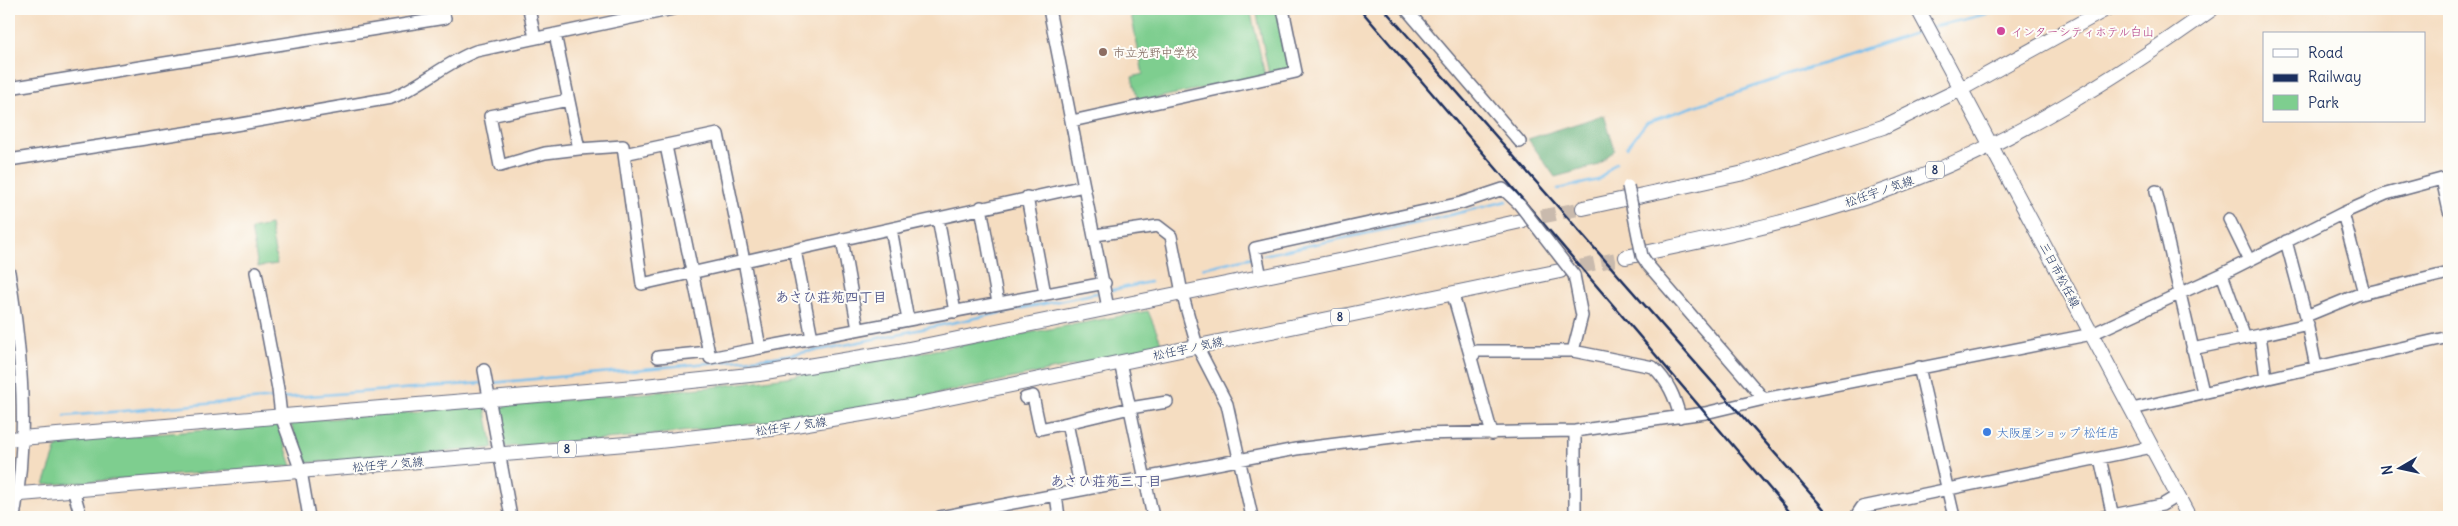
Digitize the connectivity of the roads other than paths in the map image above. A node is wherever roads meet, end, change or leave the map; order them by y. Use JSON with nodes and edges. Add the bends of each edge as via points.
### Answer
{"nodes":[{"id":1,"x":529,"y":9,"type":"edge"},
{"id":2,"x":672,"y":9,"type":"edge"},
{"id":3,"x":1049,"y":9,"type":"edge"},
{"id":4,"x":1284,"y":9,"type":"edge"},
{"id":5,"x":1406,"y":9,"type":"edge"},
{"id":6,"x":1918,"y":9,"type":"edge"},
{"id":7,"x":2106,"y":9,"type":"edge"},
{"id":8,"x":2212,"y":9,"type":"edge"},
{"id":9,"x":445,"y":18,"type":"dead end"},
{"id":10,"x":555,"y":34,"type":"junction"},
{"id":11,"x":535,"y":38,"type":"junction"},
{"id":12,"x":9,"y":88,"type":"edge"},
{"id":13,"x":1961,"y":89,"type":"junction"},
{"id":14,"x":568,"y":100,"type":"junction"},
{"id":15,"x":1072,"y":121,"type":"junction"},
{"id":16,"x":1520,"y":142,"type":"dead end"},
{"id":17,"x":1990,"y":145,"type":"junction"},
{"id":18,"x":666,"y":146,"type":"junction"},
{"id":19,"x":579,"y":149,"type":"junction"},
{"id":20,"x":624,"y":154,"type":"junction"},
{"id":21,"x":9,"y":160,"type":"edge"},
{"id":22,"x":2446,"y":178,"type":"edge"},
{"id":23,"x":1084,"y":186,"type":"junction"},
{"id":24,"x":1628,"y":186,"type":"dead end"},
{"id":25,"x":2156,"y":191,"type":"dead end"},
{"id":26,"x":1027,"y":197,"type":"junction"},
{"id":27,"x":981,"y":207,"type":"junction"},
{"id":28,"x":1583,"y":208,"type":"tunnel mouth"},
{"id":29,"x":2449,"y":211,"type":"edge"},
{"id":30,"x":2343,"y":213,"type":"junction"},
{"id":31,"x":938,"y":218,"type":"junction"},
{"id":32,"x":2229,"y":219,"type":"dead end"},
{"id":33,"x":1521,"y":221,"type":"tunnel mouth"},
{"id":34,"x":891,"y":228,"type":"junction"},
{"id":35,"x":1095,"y":235,"type":"junction"},
{"id":36,"x":842,"y":239,"type":"junction"},
{"id":37,"x":2286,"y":241,"type":"junction"},
{"id":38,"x":795,"y":250,"type":"junction"},
{"id":39,"x":1626,"y":257,"type":"tunnel mouth"},
{"id":40,"x":2249,"y":260,"type":"junction"},
{"id":41,"x":744,"y":261,"type":"junction"},
{"id":42,"x":9,"y":272,"type":"edge"},
{"id":43,"x":256,"y":272,"type":"dead end"},
{"id":44,"x":692,"y":273,"type":"junction"},
{"id":45,"x":1567,"y":273,"type":"junction"},
{"id":46,"x":2222,"y":274,"type":"junction"},
{"id":47,"x":2449,"y":274,"type":"edge"},
{"id":48,"x":1261,"y":277,"type":"junction"},
{"id":49,"x":1105,"y":283,"type":"junction"},
{"id":50,"x":1182,"y":293,"type":"junction"},
{"id":51,"x":2364,"y":293,"type":"junction"},
{"id":52,"x":1045,"y":294,"type":"junction"},
{"id":53,"x":2179,"y":294,"type":"junction"},
{"id":54,"x":1453,"y":295,"type":"junction"},
{"id":55,"x":998,"y":303,"type":"junction"},
{"id":56,"x":1108,"y":308,"type":"junction"},
{"id":57,"x":955,"y":312,"type":"junction"},
{"id":58,"x":908,"y":320,"type":"junction"},
{"id":59,"x":2307,"y":320,"type":"junction"},
{"id":60,"x":858,"y":329,"type":"junction"},
{"id":61,"x":2092,"y":334,"type":"junction"},
{"id":62,"x":2260,"y":335,"type":"junction"},
{"id":63,"x":2449,"y":337,"type":"edge"},
{"id":64,"x":812,"y":338,"type":"junction"},
{"id":65,"x":2245,"y":338,"type":"junction"},
{"id":66,"x":1197,"y":346,"type":"junction"},
{"id":67,"x":760,"y":348,"type":"junction"},
{"id":68,"x":2192,"y":349,"type":"junction"},
{"id":69,"x":1573,"y":351,"type":"junction"},
{"id":70,"x":709,"y":352,"type":"junction"},
{"id":71,"x":658,"y":357,"type":"dead end"},
{"id":72,"x":1471,"y":358,"type":"junction"},
{"id":73,"x":1120,"y":362,"type":"junction"},
{"id":74,"x":1920,"y":367,"type":"junction"},
{"id":75,"x":2316,"y":367,"type":"junction"},
{"id":76,"x":485,"y":374,"type":"dead end"},
{"id":77,"x":2266,"y":378,"type":"junction"},
{"id":78,"x":2203,"y":392,"type":"junction"},
{"id":79,"x":489,"y":394,"type":"junction"},
{"id":80,"x":1025,"y":398,"type":"dead end"},
{"id":81,"x":1764,"y":398,"type":"junction"},
{"id":82,"x":1167,"y":402,"type":"dead end"},
{"id":83,"x":1130,"y":408,"type":"junction"},
{"id":84,"x":2132,"y":409,"type":"junction"},
{"id":85,"x":280,"y":410,"type":"junction"},
{"id":86,"x":1680,"y":417,"type":"junction"},
{"id":87,"x":1067,"y":423,"type":"junction"},
{"id":88,"x":1575,"y":431,"type":"junction"},
{"id":89,"x":1492,"y":434,"type":"junction"},
{"id":90,"x":15,"y":438,"type":"edge"},
{"id":91,"x":2152,"y":447,"type":"junction"},
{"id":92,"x":500,"y":454,"type":"junction"},
{"id":93,"x":1240,"y":458,"type":"junction"},
{"id":94,"x":2100,"y":458,"type":"junction"},
{"id":95,"x":301,"y":471,"type":"junction"},
{"id":96,"x":1144,"y":476,"type":"junction"},
{"id":97,"x":73,"y":489,"type":"junction"},
{"id":98,"x":1949,"y":489,"type":"junction"},
{"id":99,"x":1081,"y":490,"type":"junction"},
{"id":100,"x":14,"y":494,"type":"edge"},
{"id":101,"x":1056,"y":495,"type":"junction"},
{"id":102,"x":2177,"y":496,"type":"junction"},
{"id":103,"x":1001,"y":505,"type":"junction"},
{"id":104,"x":14,"y":517,"type":"edge"},
{"id":105,"x":80,"y":517,"type":"edge"},
{"id":106,"x":309,"y":517,"type":"edge"},
{"id":107,"x":511,"y":517,"type":"edge"},
{"id":108,"x":940,"y":517,"type":"edge"},
{"id":109,"x":1004,"y":517,"type":"edge"},
{"id":110,"x":1060,"y":517,"type":"edge"},
{"id":111,"x":1153,"y":517,"type":"edge"},
{"id":112,"x":1252,"y":517,"type":"edge"},
{"id":113,"x":1574,"y":517,"type":"edge"},
{"id":114,"x":1862,"y":517,"type":"edge"},
{"id":115,"x":1954,"y":517,"type":"edge"},
{"id":116,"x":2109,"y":517,"type":"edge"},
{"id":117,"x":2189,"y":517,"type":"edge"}],
"edges":[{"from":1,"to":11,"type":"street"},
{"from":2,"to":10,"type":"street"},
{"from":3,"to":15,"type":"street"},
{"from":4,"to":15,"type":"street","via":[[1296,72]]},
{"from":5,"to":16,"type":"street"},
{"from":6,"to":13,"type":"main road","name":"三日市松任線"},
{"from":7,"to":13,"type":"main road"},
{"from":8,"to":17,"type":"main road","name":"松任宇ノ気線","number":"8","via":[[2151,52],[2044,117]]},
{"from":9,"to":12,"type":"street"},
{"from":10,"to":11,"type":"street"},
{"from":10,"to":14,"type":"street"},
{"from":11,"to":21,"type":"street","via":[[462,56],[408,91],[391,98]]},
{"from":13,"to":17,"type":"main road","name":"三日市松任線"},
{"from":13,"to":28,"type":"main road","via":[[1883,127],[1744,173]]},
{"from":14,"to":19,"type":"street"},
{"from":14,"to":19,"type":"street","via":[[490,116],[500,166],[545,153]]},
{"from":15,"to":23,"type":"street"},
{"from":17,"to":39,"type":"main road","name":"松任宇ノ気線","number":"8","via":[[1900,185],[1773,225]]},
{"from":17,"to":61,"type":"main road","name":"三日市松任線"},
{"from":18,"to":20,"type":"street"},
{"from":18,"to":41,"type":"street","via":[[718,134]]},
{"from":18,"to":44,"type":"street"},
{"from":19,"to":20,"type":"street","via":[[623,146]]},
{"from":20,"to":44,"type":"street","via":[[642,284]]},
{"from":22,"to":29,"type":"street"},
{"from":22,"to":30,"type":"street","via":[[2386,194]]},
{"from":23,"to":26,"type":"street"},
{"from":23,"to":35,"type":"street"},
{"from":24,"to":81,"type":"street","bridge":true,"via":[[1642,256]]},
{"from":25,"to":53,"type":"street"},
{"from":26,"to":27,"type":"street"},
{"from":26,"to":52,"type":"street"},
{"from":27,"to":31,"type":"street"},
{"from":27,"to":55,"type":"street"},
{"from":30,"to":37,"type":"street"},
{"from":30,"to":51,"type":"street"},
{"from":31,"to":34,"type":"street"},
{"from":31,"to":57,"type":"street"},
{"from":32,"to":40,"type":"street"},
{"from":33,"to":48,"type":"main road"},
{"from":34,"to":36,"type":"street"},
{"from":34,"to":58,"type":"street"},
{"from":35,"to":49,"type":"street"},
{"from":35,"to":50,"type":"street","via":[[1158,226],[1171,236]]},
{"from":36,"to":38,"type":"street"},
{"from":36,"to":60,"type":"street"},
{"from":37,"to":40,"type":"street"},
{"from":37,"to":59,"type":"street"},
{"from":38,"to":41,"type":"street"},
{"from":38,"to":64,"type":"street"},
{"from":40,"to":46,"type":"street"},
{"from":41,"to":44,"type":"street"},
{"from":41,"to":67,"type":"street"},
{"from":42,"to":90,"type":"street","via":[[21,353],[23,400]]},
{"from":43,"to":85,"type":"street"},
{"from":44,"to":70,"type":"street"},
{"from":45,"to":48,"type":"street","bridge":true,"via":[[1519,204],[1503,189],[1461,203],[1255,248]]},
{"from":45,"to":54,"type":"main road","name":"松任宇ノ気線","number":"8"},
{"from":45,"to":69,"type":"street","via":[[1582,316]]},
{"from":46,"to":53,"type":"street"},
{"from":46,"to":65,"type":"street"},
{"from":47,"to":51,"type":"street"},
{"from":48,"to":50,"type":"main road"},
{"from":49,"to":52,"type":"street"},
{"from":49,"to":56,"type":"street"},
{"from":50,"to":56,"type":"main road"},
{"from":50,"to":66,"type":"street"},
{"from":51,"to":59,"type":"street"},
{"from":52,"to":55,"type":"street"},
{"from":53,"to":61,"type":"street"},
{"from":53,"to":68,"type":"street"},
{"from":54,"to":66,"type":"main road","name":"松任宇ノ気線","number":"8"},
{"from":54,"to":72,"type":"street"},
{"from":55,"to":57,"type":"street"},
{"from":56,"to":79,"type":"main road","via":[[760,374],[635,387]]},
{"from":57,"to":58,"type":"street"},
{"from":58,"to":60,"type":"street"},
{"from":59,"to":62,"type":"street"},
{"from":59,"to":75,"type":"street"},
{"from":60,"to":64,"type":"street"},
{"from":61,"to":74,"type":"street"},
{"from":61,"to":84,"type":"main road","name":"三日市松任線"},
{"from":62,"to":65,"type":"street"},
{"from":62,"to":77,"type":"street"},
{"from":63,"to":75,"type":"street"},
{"from":64,"to":67,"type":"street"},
{"from":65,"to":68,"type":"street"},
{"from":66,"to":73,"type":"main road","name":"松任宇ノ気線","number":"8"},
{"from":66,"to":93,"type":"street","via":[[1227,404]]},
{"from":67,"to":70,"type":"street","via":[[710,358]]},
{"from":68,"to":78,"type":"street"},
{"from":69,"to":72,"type":"street","via":[[1477,351]]},
{"from":69,"to":86,"type":"street","via":[[1653,367],[1663,376]]},
{"from":70,"to":71,"type":"street"},
{"from":72,"to":89,"type":"street"},
{"from":73,"to":83,"type":"street"},
{"from":73,"to":92,"type":"main road","name":"松任宇ノ気線","number":"8","via":[[910,406],[780,428]]},
{"from":74,"to":81,"type":"street"},
{"from":74,"to":98,"type":"street"},
{"from":75,"to":77,"type":"street"},
{"from":76,"to":79,"type":"street"},
{"from":77,"to":78,"type":"street"},
{"from":78,"to":84,"type":"street"},
{"from":79,"to":85,"type":"main road"},
{"from":79,"to":92,"type":"street"},
{"from":80,"to":87,"type":"street","via":[[1033,396],[1040,429]]},
{"from":81,"to":86,"type":"street"},
{"from":82,"to":83,"type":"street"},
{"from":83,"to":87,"type":"street"},
{"from":83,"to":96,"type":"street"},
{"from":84,"to":91,"type":"main road","name":"三日市松任線"},
{"from":85,"to":90,"type":"main road"},
{"from":85,"to":95,"type":"street"},
{"from":86,"to":88,"type":"street"},
{"from":87,"to":99,"type":"street"},
{"from":88,"to":89,"type":"street"},
{"from":88,"to":113,"type":"street"},
{"from":89,"to":93,"type":"street","via":[[1416,434]]},
{"from":90,"to":100,"type":"street"},
{"from":91,"to":94,"type":"street"},
{"from":91,"to":102,"type":"main road","name":"三日市松任線"},
{"from":92,"to":95,"type":"main road","name":"松任宇ノ気線","number":"8"},
{"from":92,"to":107,"type":"street"},
{"from":93,"to":96,"type":"street"},
{"from":93,"to":112,"type":"street"},
{"from":94,"to":98,"type":"street"},
{"from":94,"to":116,"type":"street"},
{"from":95,"to":97,"type":"main road","name":"松任宇ノ気線","number":"8"},
{"from":95,"to":106,"type":"street"},
{"from":96,"to":99,"type":"street"},
{"from":96,"to":111,"type":"street"},
{"from":97,"to":100,"type":"main road","name":"松任宇ノ気線","number":"8"},
{"from":97,"to":105,"type":"street"},
{"from":98,"to":114,"type":"street","via":[[1862,507],[1858,513]]},
{"from":98,"to":115,"type":"street"},
{"from":99,"to":101,"type":"street"},
{"from":100,"to":104,"type":"street"},
{"from":101,"to":103,"type":"street"},
{"from":101,"to":110,"type":"street"},
{"from":102,"to":116,"type":"street","via":[[2162,505]]},
{"from":102,"to":117,"type":"main road","name":"三日市松任線"},
{"from":103,"to":108,"type":"street"},
{"from":103,"to":109,"type":"street"}]}
